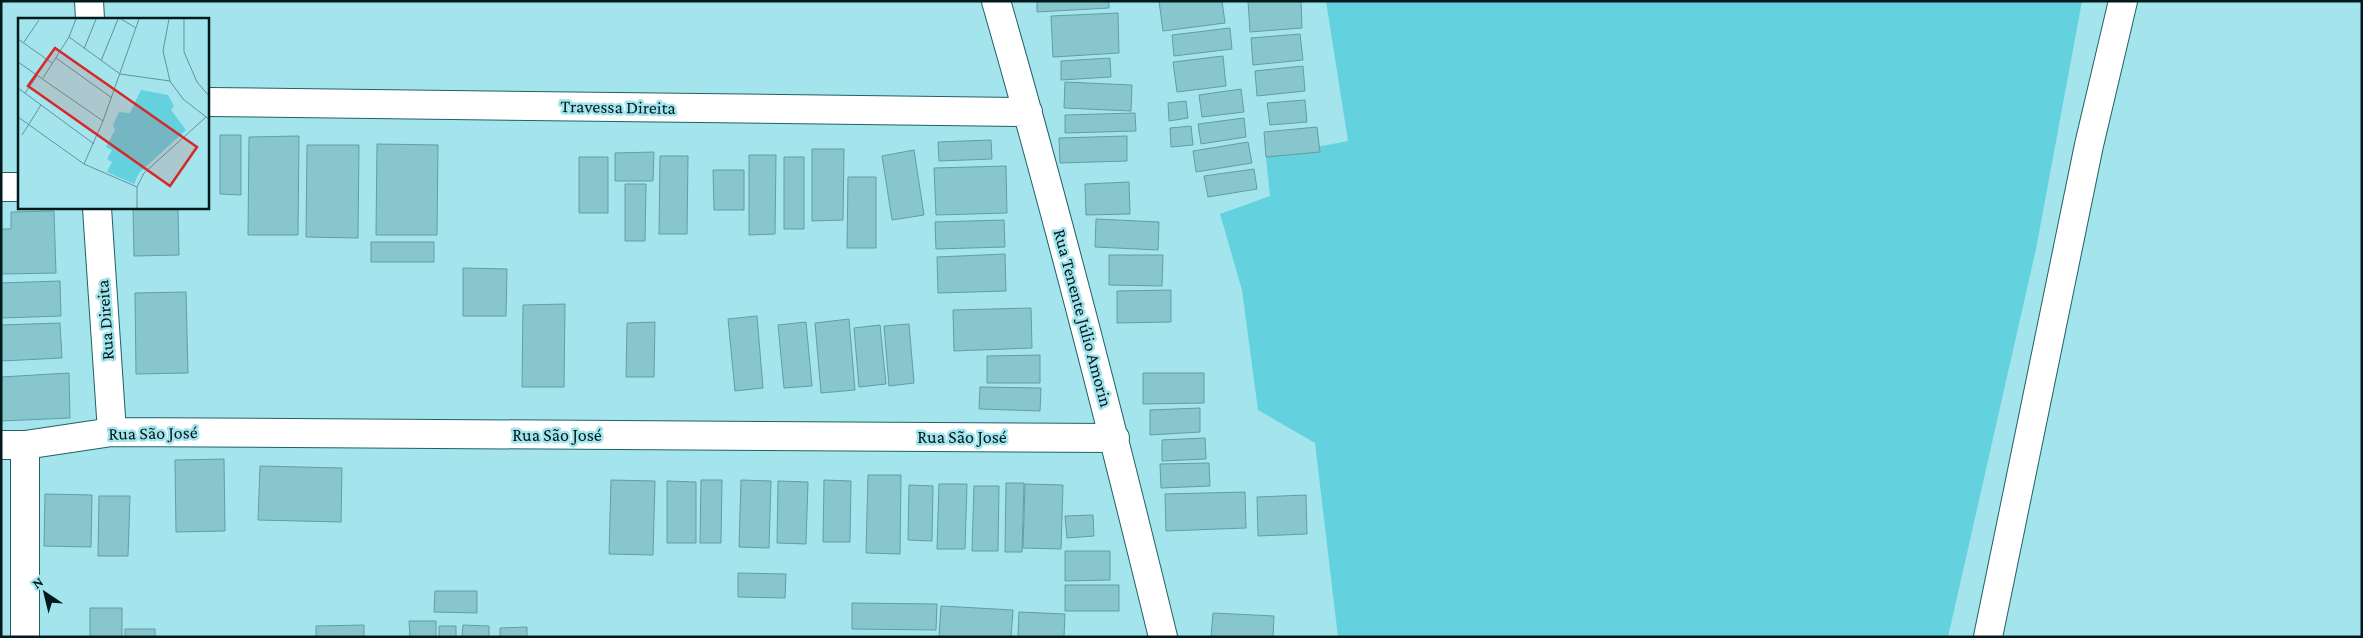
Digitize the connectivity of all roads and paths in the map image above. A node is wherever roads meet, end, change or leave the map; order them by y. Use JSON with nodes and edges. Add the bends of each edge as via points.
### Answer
{"nodes":[{"id":1,"x":89,"y":1,"type":"edge"},
{"id":2,"x":996,"y":1,"type":"edge"},
{"id":3,"x":2123,"y":1,"type":"edge"},
{"id":4,"x":90,"y":18,"type":"edge"},
{"id":5,"x":209,"y":102,"type":"edge"},
{"id":6,"x":1028,"y":112,"type":"junction"},
{"id":7,"x":1,"y":187,"type":"edge"},
{"id":8,"x":18,"y":187,"type":"edge"},
{"id":9,"x":98,"y":209,"type":"edge"},
{"id":10,"x":112,"y":432,"type":"junction"},
{"id":11,"x":1115,"y":438,"type":"junction"},
{"id":12,"x":13,"y":445,"type":"edge"},
{"id":13,"x":25,"y":637,"type":"edge"},
{"id":14,"x":1163,"y":637,"type":"edge"},
{"id":15,"x":1988,"y":637,"type":"edge"}],
"edges":[{"from":1,"to":4,"type":"street"},
{"from":2,"to":6,"type":"street","name":"Rua Tenente Júlio Amorin"},
{"from":3,"to":15,"type":"street","via":[[2089,145]]},
{"from":5,"to":6,"type":"street","name":"Travessa Direita"},
{"from":6,"to":11,"type":"street","name":"Rua Tenente Júlio Amorin"},
{"from":7,"to":8,"type":"street"},
{"from":9,"to":10,"type":"street","name":"Rua Direita"},
{"from":10,"to":11,"type":"street","name":"Rua São José"},
{"from":10,"to":12,"type":"street","name":"Rua São José"},
{"from":11,"to":14,"type":"street","name":"Rua Tenente Júlio Amorin"},
{"from":12,"to":13,"type":"street"}]}
